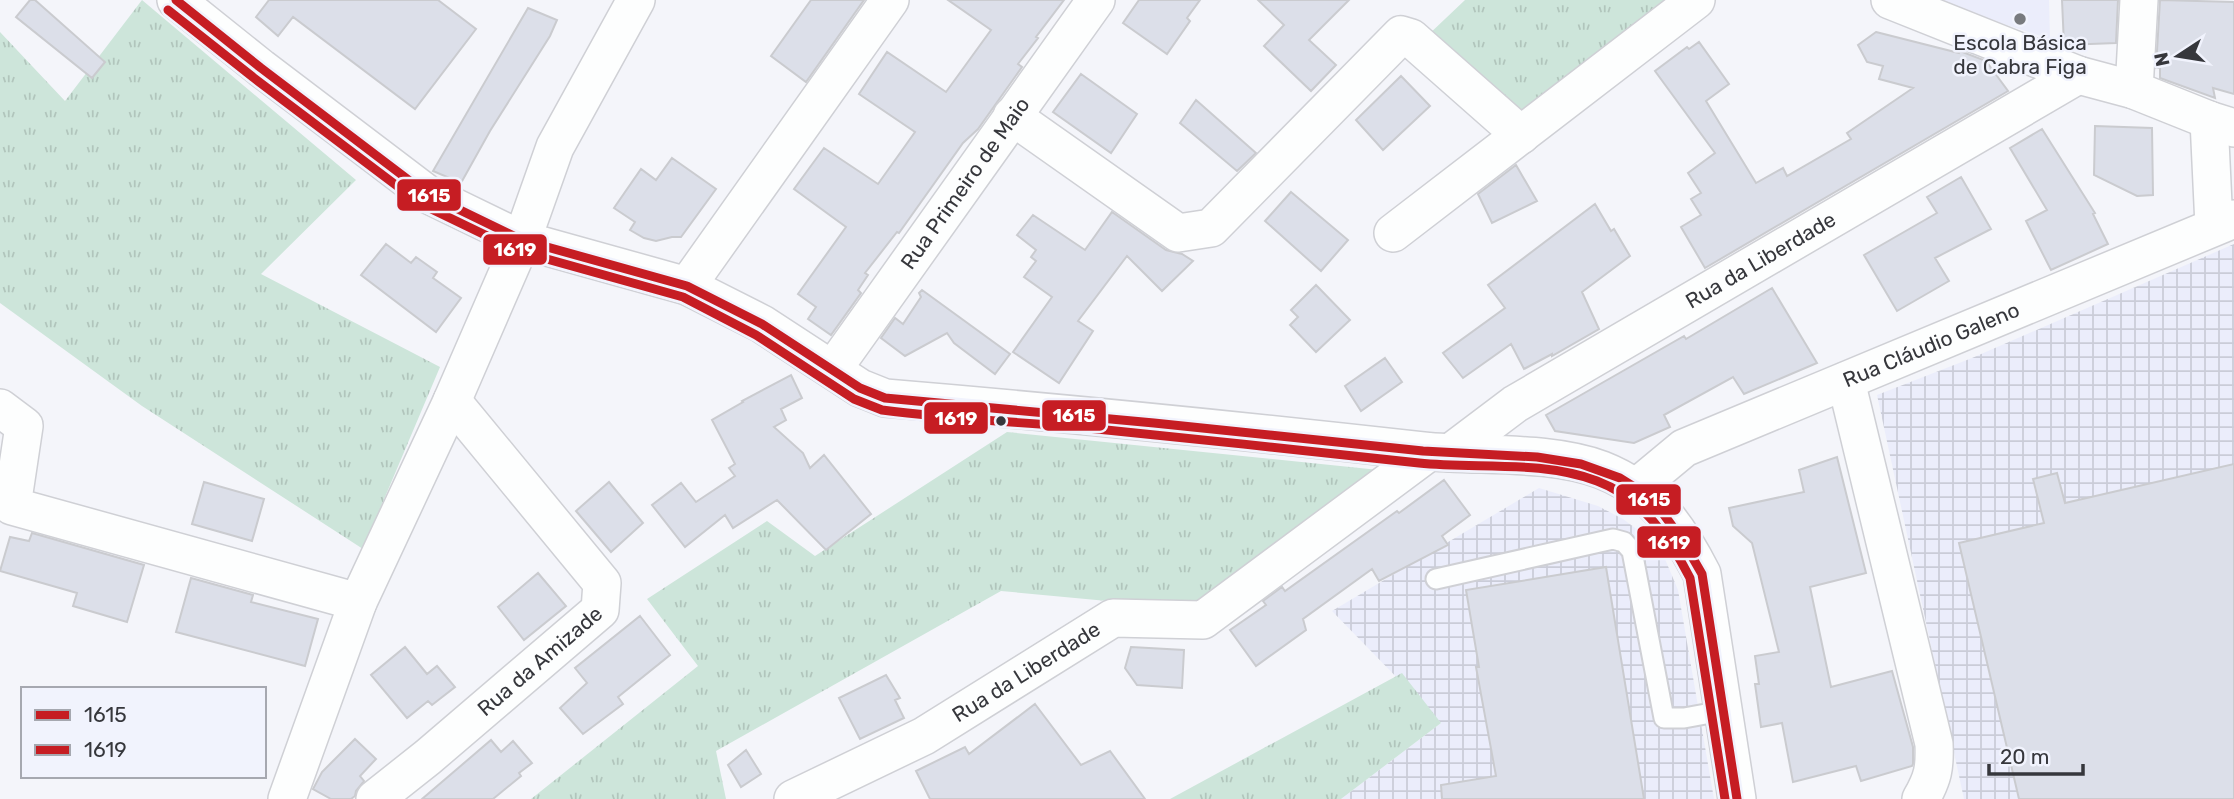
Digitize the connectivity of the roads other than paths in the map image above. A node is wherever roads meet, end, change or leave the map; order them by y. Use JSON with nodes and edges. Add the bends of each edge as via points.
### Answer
{"nodes":[{"id":1,"x":176,"y":0,"type":"edge"},
{"id":2,"x":636,"y":0,"type":"edge"},
{"id":3,"x":890,"y":0,"type":"edge"},
{"id":4,"x":1096,"y":0,"type":"edge"},
{"id":5,"x":1696,"y":0,"type":"edge"},
{"id":6,"x":1890,"y":0,"type":"edge"},
{"id":7,"x":2139,"y":0,"type":"edge"},
{"id":8,"x":2078,"y":75,"type":"junction"},
{"id":9,"x":2134,"y":90,"type":"junction"},
{"id":10,"x":1012,"y":116,"type":"junction"},
{"id":11,"x":2222,"y":124,"type":"edge"},
{"id":12,"x":1521,"y":135,"type":"junction"},
{"id":13,"x":2224,"y":222,"type":"edge"},
{"id":14,"x":1393,"y":233,"type":"dead end"},
{"id":15,"x":522,"y":240,"type":"junction"},
{"id":16,"x":687,"y":286,"type":"junction"},
{"id":17,"x":833,"y":369,"type":"junction"},
{"id":18,"x":1846,"y":381,"type":"junction"},
{"id":19,"x":452,"y":401,"type":"junction"},
{"id":20,"x":0,"y":408,"type":"edge"},
{"id":21,"x":1439,"y":452,"type":"junction"},
{"id":22,"x":1637,"y":487,"type":"junction"},
{"id":23,"x":1436,"y":579,"type":"dead end"},
{"id":24,"x":358,"y":602,"type":"junction"},
{"id":25,"x":1722,"y":711,"type":"junction"},
{"id":26,"x":287,"y":799,"type":"edge"},
{"id":27,"x":374,"y":799,"type":"edge"},
{"id":28,"x":793,"y":799,"type":"edge"},
{"id":29,"x":1737,"y":799,"type":"edge"},
{"id":30,"x":1921,"y":799,"type":"edge"}],
"edges":[{"from":1,"to":15,"type":"street","via":[[426,194]]},
{"from":2,"to":15,"type":"street","via":[[555,148]]},
{"from":3,"to":16,"type":"street"},
{"from":4,"to":10,"type":"street","name":"Rua Primeiro de Maio"},
{"from":5,"to":12,"type":"street"},
{"from":6,"to":8,"type":"street"},
{"from":7,"to":9,"type":"street"},
{"from":8,"to":9,"type":"street"},
{"from":8,"to":21,"type":"street","name":"Rua da Liberdade"},
{"from":9,"to":11,"type":"street"},
{"from":10,"to":12,"type":"street","via":[[1178,233],[1211,228],[1401,35],[1411,38]]},
{"from":10,"to":17,"type":"street","name":"Rua Primeiro de Maio"},
{"from":11,"to":13,"type":"street"},
{"from":12,"to":14,"type":"street"},
{"from":13,"to":18,"type":"street","name":"Rua Cláudio Galeno"},
{"from":15,"to":16,"type":"street"},
{"from":15,"to":19,"type":"street"},
{"from":16,"to":17,"type":"street","via":[[762,324]]},
{"from":17,"to":21,"type":"street","via":[[885,398]]},
{"from":18,"to":22,"type":"street","name":"Rua Cláudio Galeno","via":[[1684,448]]},
{"from":18,"to":30,"type":"street","via":[[1934,744],[1935,767]]},
{"from":19,"to":24,"type":"street"},
{"from":19,"to":27,"type":"street","name":"Rua da Amizade","via":[[602,583],[600,610]]},
{"from":20,"to":24,"type":"street","via":[[24,426],[12,506]]},
{"from":21,"to":22,"type":"street","via":[[1566,460]]},
{"from":21,"to":28,"type":"street","name":"Rua da Liberdade","via":[[1203,621],[1113,618],[924,736]]},
{"from":22,"to":25,"type":"street","via":[[1670,520],[1702,574]]},
{"from":23,"to":25,"type":"lane","via":[[1613,539],[1623,542],[1632,551],[1664,718]]},
{"from":24,"to":26,"type":"street"},
{"from":25,"to":29,"type":"street"}]}
